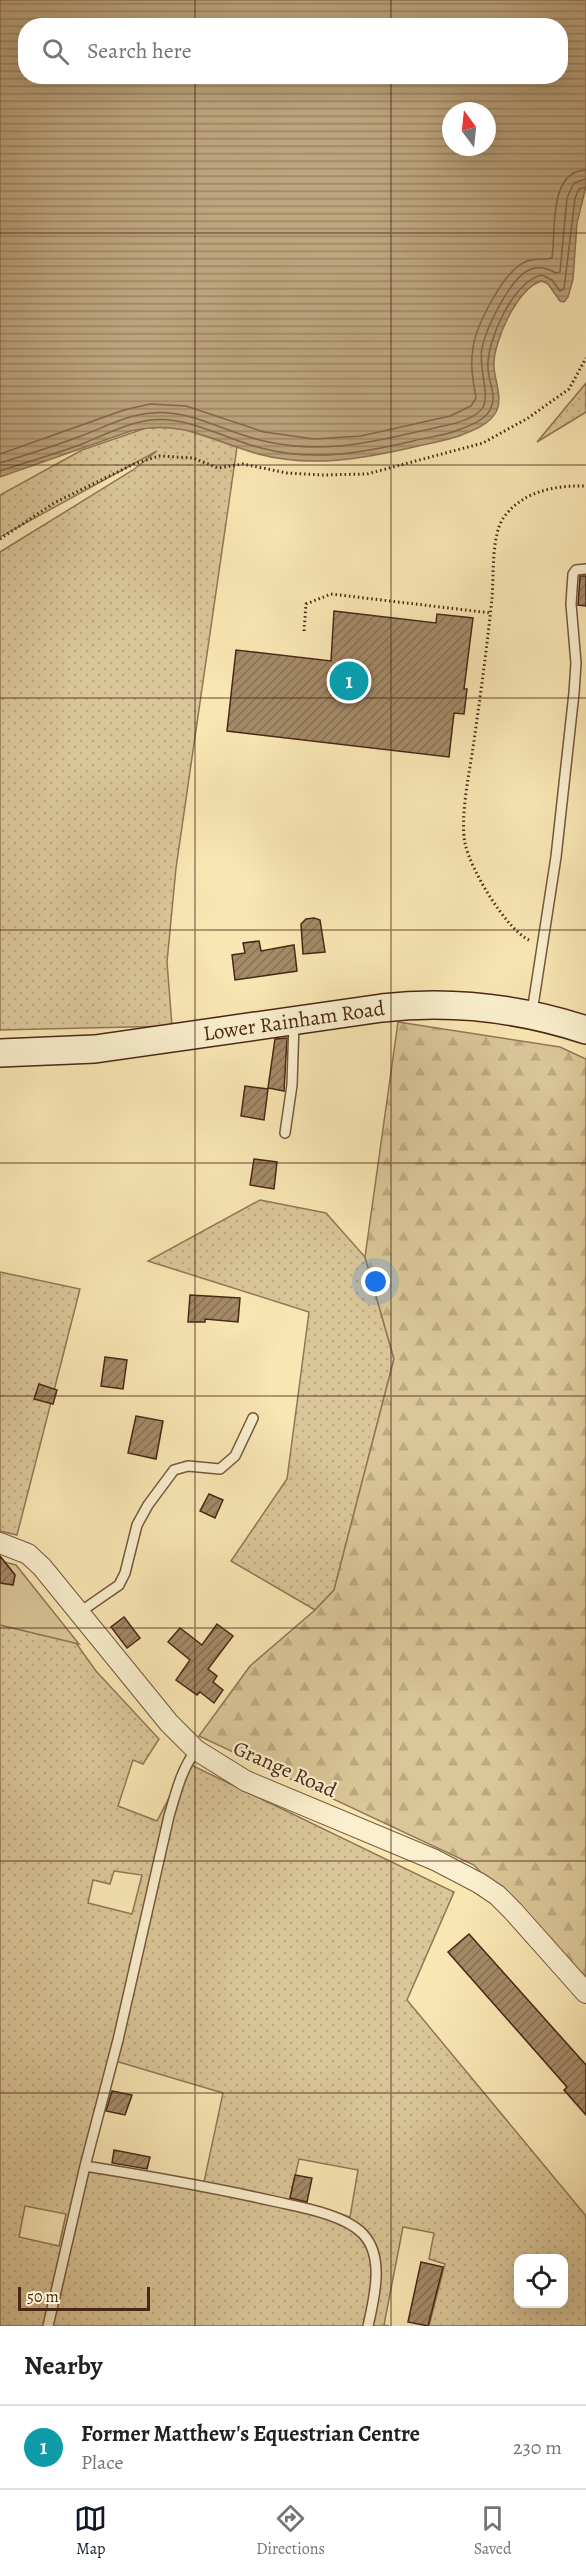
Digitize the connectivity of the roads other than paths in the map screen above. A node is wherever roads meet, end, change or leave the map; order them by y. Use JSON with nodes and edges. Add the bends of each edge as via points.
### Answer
{"nodes":[{"id":1,"x":586,"y":569,"type":"edge"},
{"id":2,"x":531,"y":1014,"type":"junction"},
{"id":3,"x":294,"y":1021,"type":"junction"},
{"id":4,"x":586,"y":1030,"type":"edge"},
{"id":5,"x":0,"y":1053,"type":"edge"},
{"id":6,"x":285,"y":1133,"type":"dead end"},
{"id":7,"x":253,"y":1418,"type":"dead end"},
{"id":8,"x":0,"y":1543,"type":"edge"},
{"id":9,"x":80,"y":1612,"type":"junction"},
{"id":10,"x":196,"y":1750,"type":"junction"},
{"id":11,"x":586,"y":1993,"type":"edge"},
{"id":12,"x":85,"y":2166,"type":"junction"},
{"id":13,"x":48,"y":2326,"type":"edge"},
{"id":14,"x":368,"y":2326,"type":"edge"}],
"edges":[{"from":1,"to":2,"type":"lane","via":[[573,574],[576,670],[560,825]]},
{"from":2,"to":3,"type":"main road","name":"Lower Rainham Road","via":[[469,1005],[426,1005]]},
{"from":2,"to":4,"type":"main road","name":"Lower Rainham Road"},
{"from":3,"to":5,"type":"main road","name":"Lower Rainham Road","via":[[95,1050]]},
{"from":3,"to":6,"type":"lane","via":[[292,1085]]},
{"from":7,"to":9,"type":"lane","via":[[235,1456],[220,1469],[188,1466],[174,1470],[137,1525],[119,1585]]},
{"from":8,"to":9,"type":"street","name":"Grange Road","via":[[33,1558]]},
{"from":9,"to":10,"type":"street","name":"Grange Road","via":[[169,1723]]},
{"from":10,"to":11,"type":"street","name":"Grange Road","via":[[246,1781],[435,1860],[479,1883],[513,1911]]},
{"from":10,"to":12,"type":"lane","via":[[173,1802]]},
{"from":12,"to":13,"type":"lane"},
{"from":12,"to":14,"type":"lane","via":[[208,2186],[308,2209],[344,2222],[363,2234],[374,2255],[377,2281]]}]}
